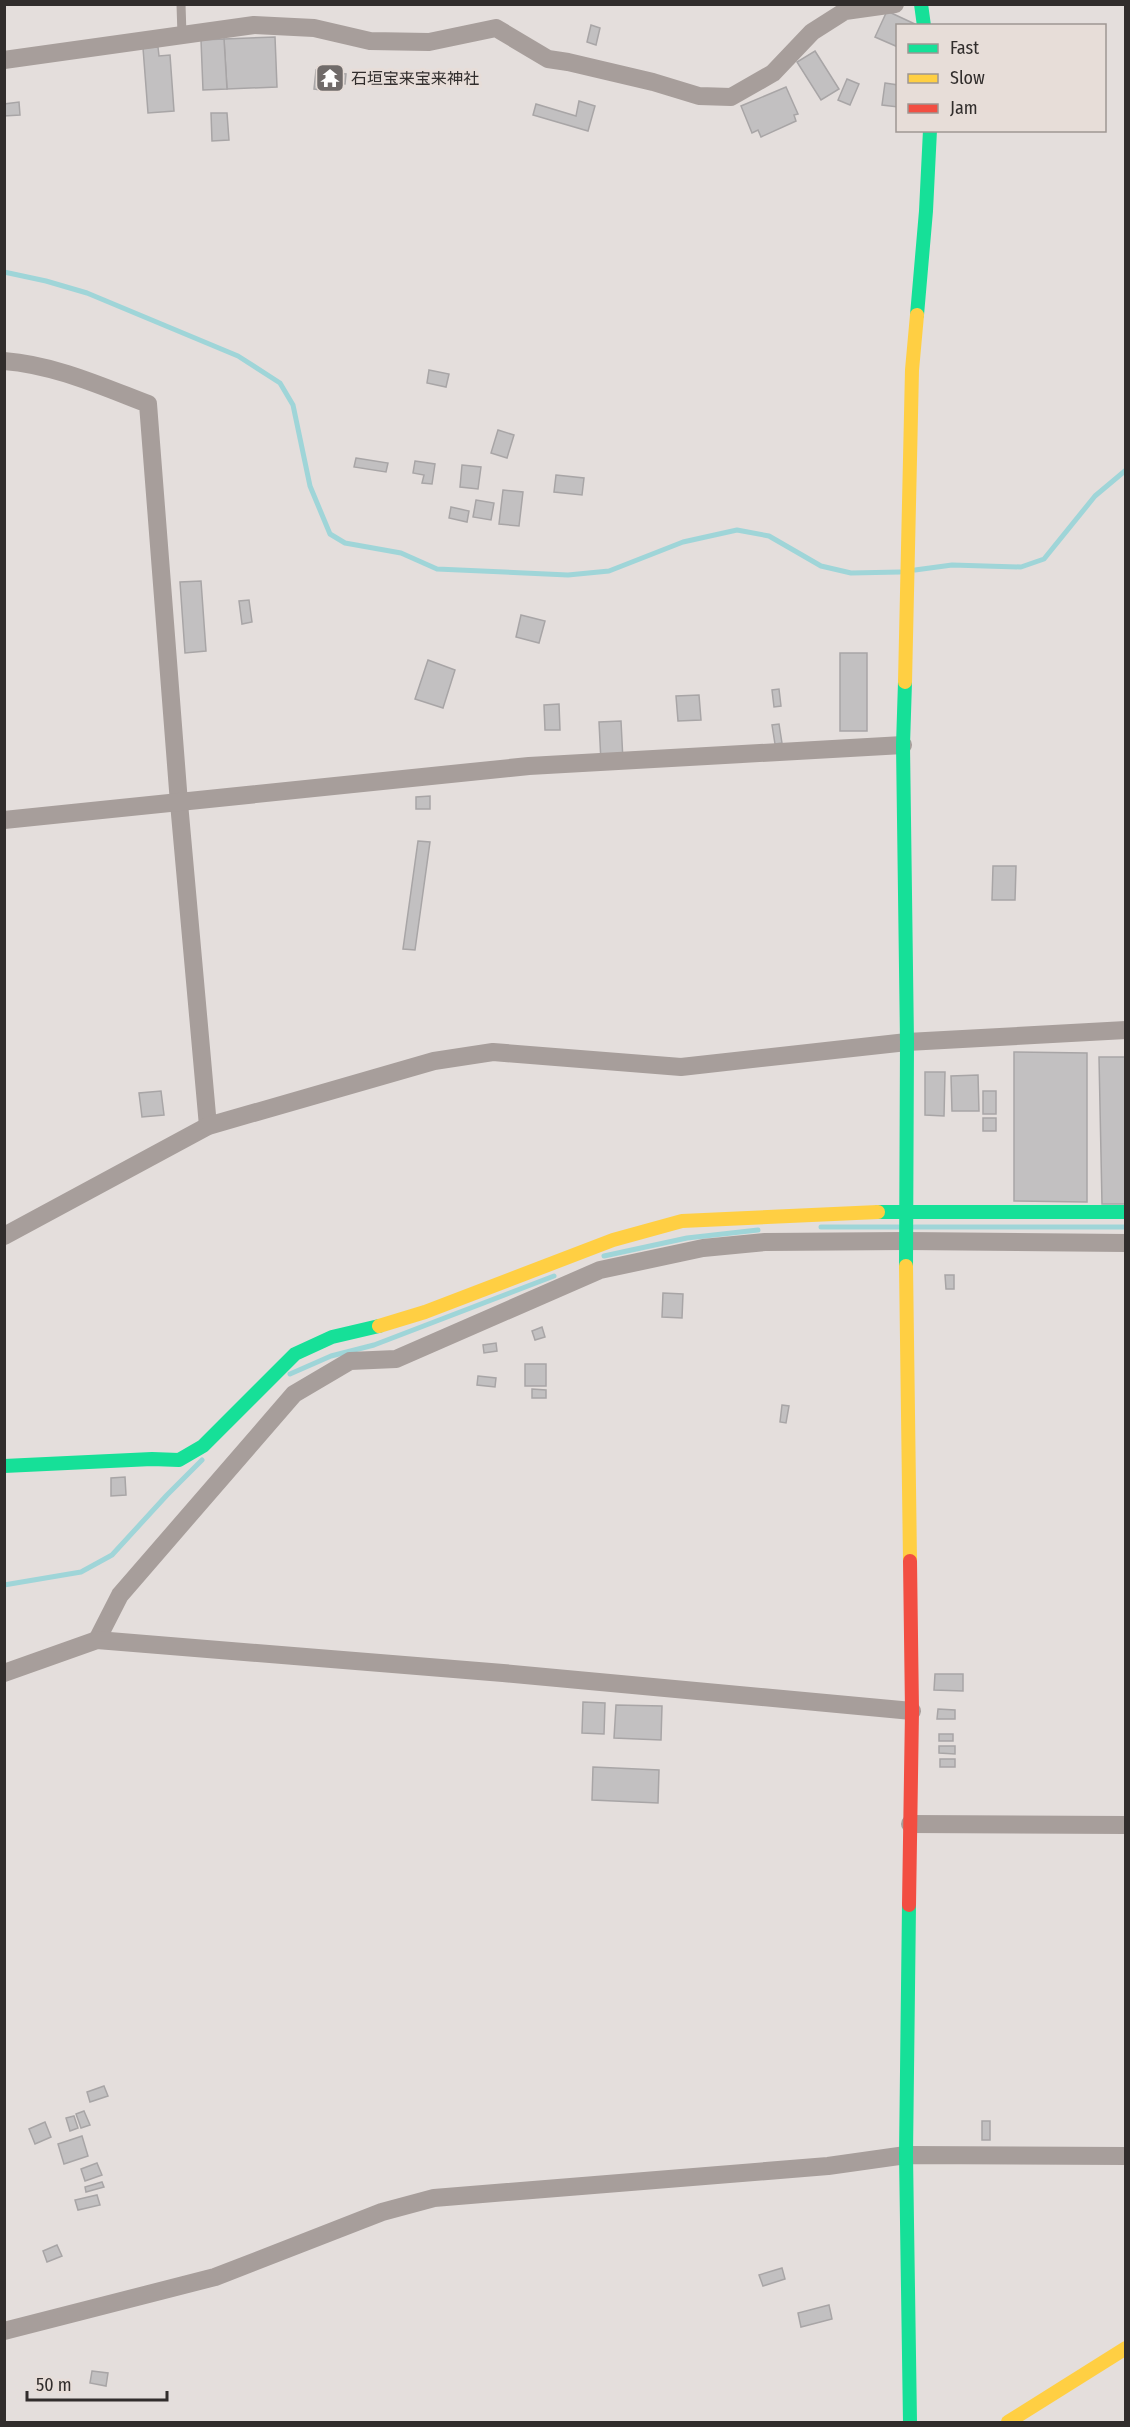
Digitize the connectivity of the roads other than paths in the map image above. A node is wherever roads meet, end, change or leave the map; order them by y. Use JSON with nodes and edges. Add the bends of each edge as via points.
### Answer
{"nodes":[{"id":1,"x":181,"y":4,"type":"edge"},
{"id":2,"x":895,"y":4,"type":"edge"},
{"id":3,"x":921,"y":4,"type":"edge"},
{"id":4,"x":924,"y":24,"type":"edge"},
{"id":5,"x":182,"y":35,"type":"junction"},
{"id":6,"x":4,"y":60,"type":"edge"},
{"id":7,"x":930,"y":132,"type":"edge"},
{"id":8,"x":4,"y":361,"type":"edge"},
{"id":9,"x":903,"y":745,"type":"junction"},
{"id":10,"x":179,"y":803,"type":"junction"},
{"id":11,"x":4,"y":820,"type":"edge"},
{"id":12,"x":1125,"y":1030,"type":"edge"},
{"id":13,"x":907,"y":1042,"type":"junction"},
{"id":14,"x":208,"y":1126,"type":"junction"},
{"id":15,"x":907,"y":1211,"type":"junction"},
{"id":16,"x":1125,"y":1212,"type":"edge"},
{"id":17,"x":4,"y":1236,"type":"edge"},
{"id":18,"x":906,"y":1241,"type":"junction"},
{"id":19,"x":1125,"y":1243,"type":"edge"},
{"id":20,"x":4,"y":1466,"type":"edge"},
{"id":21,"x":97,"y":1640,"type":"junction"},
{"id":22,"x":4,"y":1673,"type":"edge"},
{"id":23,"x":912,"y":1711,"type":"junction"},
{"id":24,"x":910,"y":1824,"type":"junction"},
{"id":25,"x":1125,"y":1825,"type":"edge"},
{"id":26,"x":906,"y":2155,"type":"junction"},
{"id":27,"x":1125,"y":2156,"type":"edge"},
{"id":28,"x":4,"y":2331,"type":"edge"},
{"id":29,"x":1125,"y":2348,"type":"edge"},
{"id":30,"x":910,"y":2422,"type":"edge"},
{"id":31,"x":1008,"y":2422,"type":"edge"}],
"edges":[{"from":1,"to":5,"type":"lane"},
{"from":2,"to":5,"type":"street","via":[[845,11],[812,32],[773,73],[731,97],[699,96],[548,59],[496,28],[429,42],[370,41],[314,28],[254,25]]},
{"from":3,"to":4,"type":"street"},
{"from":5,"to":6,"type":"street"},
{"from":7,"to":9,"type":"street","via":[[912,370]]},
{"from":8,"to":10,"type":"street","via":[[73,375],[148,404]]},
{"from":9,"to":10,"type":"street","via":[[529,766]]},
{"from":9,"to":13,"type":"street"},
{"from":10,"to":11,"type":"street"},
{"from":10,"to":14,"type":"street"},
{"from":12,"to":13,"type":"street"},
{"from":13,"to":14,"type":"street","via":[[681,1067],[493,1052],[434,1061]]},
{"from":13,"to":15,"type":"street"},
{"from":14,"to":17,"type":"street"},
{"from":15,"to":16,"type":"street"},
{"from":15,"to":18,"type":"street"},
{"from":15,"to":20,"type":"street","via":[[682,1221],[613,1240],[425,1312],[332,1337],[295,1354],[203,1446],[179,1460]]},
{"from":18,"to":19,"type":"street"},
{"from":18,"to":21,"type":"street","via":[[765,1242],[703,1248],[600,1270],[396,1359],[350,1361],[294,1394],[120,1595]]},
{"from":18,"to":23,"type":"street"},
{"from":21,"to":22,"type":"street"},
{"from":21,"to":23,"type":"street"},
{"from":23,"to":24,"type":"street"},
{"from":24,"to":25,"type":"street"},
{"from":24,"to":26,"type":"street"},
{"from":26,"to":27,"type":"street"},
{"from":26,"to":28,"type":"street","via":[[828,2166],[434,2198],[382,2212],[215,2277]]},
{"from":26,"to":30,"type":"street"},
{"from":29,"to":31,"type":"street"}]}
